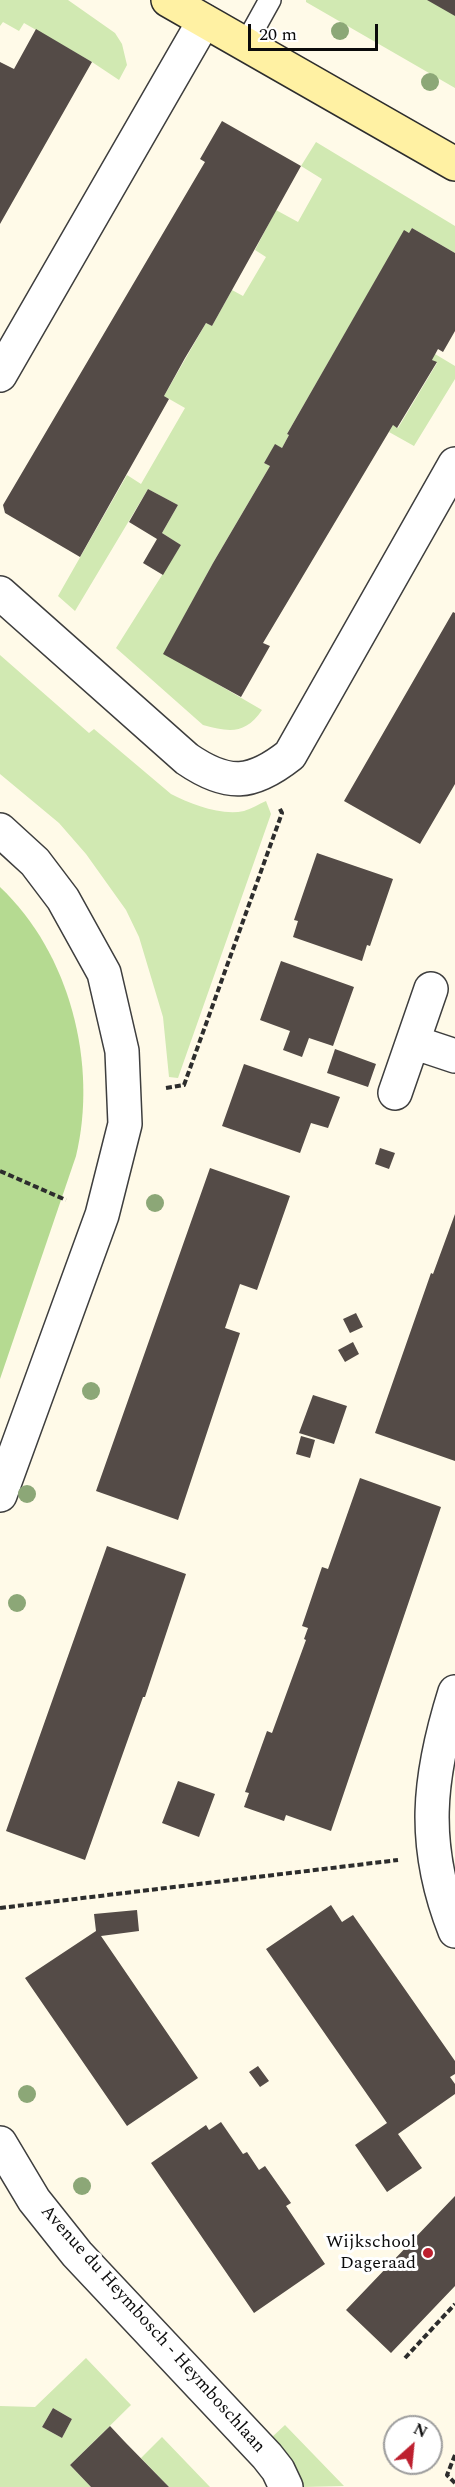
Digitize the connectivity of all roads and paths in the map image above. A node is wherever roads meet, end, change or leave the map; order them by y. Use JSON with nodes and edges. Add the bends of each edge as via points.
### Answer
{"nodes":[{"id":1,"x":168,"y":0,"type":"edge"},
{"id":2,"x":270,"y":0,"type":"edge"},
{"id":3,"x":204,"y":21,"type":"junction"},
{"id":4,"x":245,"y":45,"type":"junction"},
{"id":5,"x":455,"y":164,"type":"edge"},
{"id":6,"x":0,"y":375,"type":"edge"},
{"id":7,"x":455,"y":464,"type":"edge"},
{"id":8,"x":0,"y":593,"type":"edge"},
{"id":9,"x":276,"y":802,"type":"dead end"},
{"id":10,"x":0,"y":830,"type":"edge"},
{"id":11,"x":431,"y":989,"type":"dead end"},
{"id":12,"x":412,"y":1042,"type":"junction"},
{"id":13,"x":455,"y":1056,"type":"edge"},
{"id":14,"x":166,"y":1088,"type":"dead end"},
{"id":15,"x":395,"y":1093,"type":"dead end"},
{"id":16,"x":0,"y":1171,"type":"edge"},
{"id":17,"x":102,"y":1215,"type":"junction"},
{"id":18,"x":0,"y":1495,"type":"edge"},
{"id":19,"x":455,"y":1692,"type":"edge"},
{"id":20,"x":401,"y":1860,"type":"dead end"},
{"id":21,"x":0,"y":1908,"type":"edge"},
{"id":22,"x":455,"y":1931,"type":"edge"},
{"id":23,"x":0,"y":2143,"type":"edge"},
{"id":24,"x":455,"y":2304,"type":"edge"},
{"id":25,"x":405,"y":2358,"type":"dead end"},
{"id":26,"x":455,"y":2455,"type":"edge"},
{"id":27,"x":455,"y":2483,"type":"edge"},
{"id":28,"x":286,"y":2487,"type":"edge"}],
"edges":[{"from":1,"to":3,"type":"street"},
{"from":2,"to":4,"type":"lane"},
{"from":3,"to":4,"type":"street"},
{"from":3,"to":6,"type":"street"},
{"from":4,"to":5,"type":"street"},
{"from":7,"to":8,"type":"street","via":[[290,755],[271,770],[250,778],[227,779],[206,772],[187,759]]},
{"from":9,"to":14,"type":"path","via":[[282,813],[184,1085]]},
{"from":10,"to":17,"type":"street","via":[[35,862],[63,899],[104,973],[122,1051],[125,1124]]},
{"from":11,"to":12,"type":"street"},
{"from":12,"to":13,"type":"street"},
{"from":12,"to":15,"type":"street"},
{"from":16,"to":17,"type":"path"},
{"from":17,"to":18,"type":"street"},
{"from":19,"to":22,"type":"street","via":[[437,1758],[431,1823],[436,1866]]},
{"from":20,"to":21,"type":"path"},
{"from":23,"to":28,"type":"street","name":"Avenue du Heymbosch - Heymboschlaan","via":[[34,2200],[77,2254],[267,2456]]},
{"from":24,"to":25,"type":"path"},
{"from":26,"to":27,"type":"path","via":[[447,2475]]}]}
